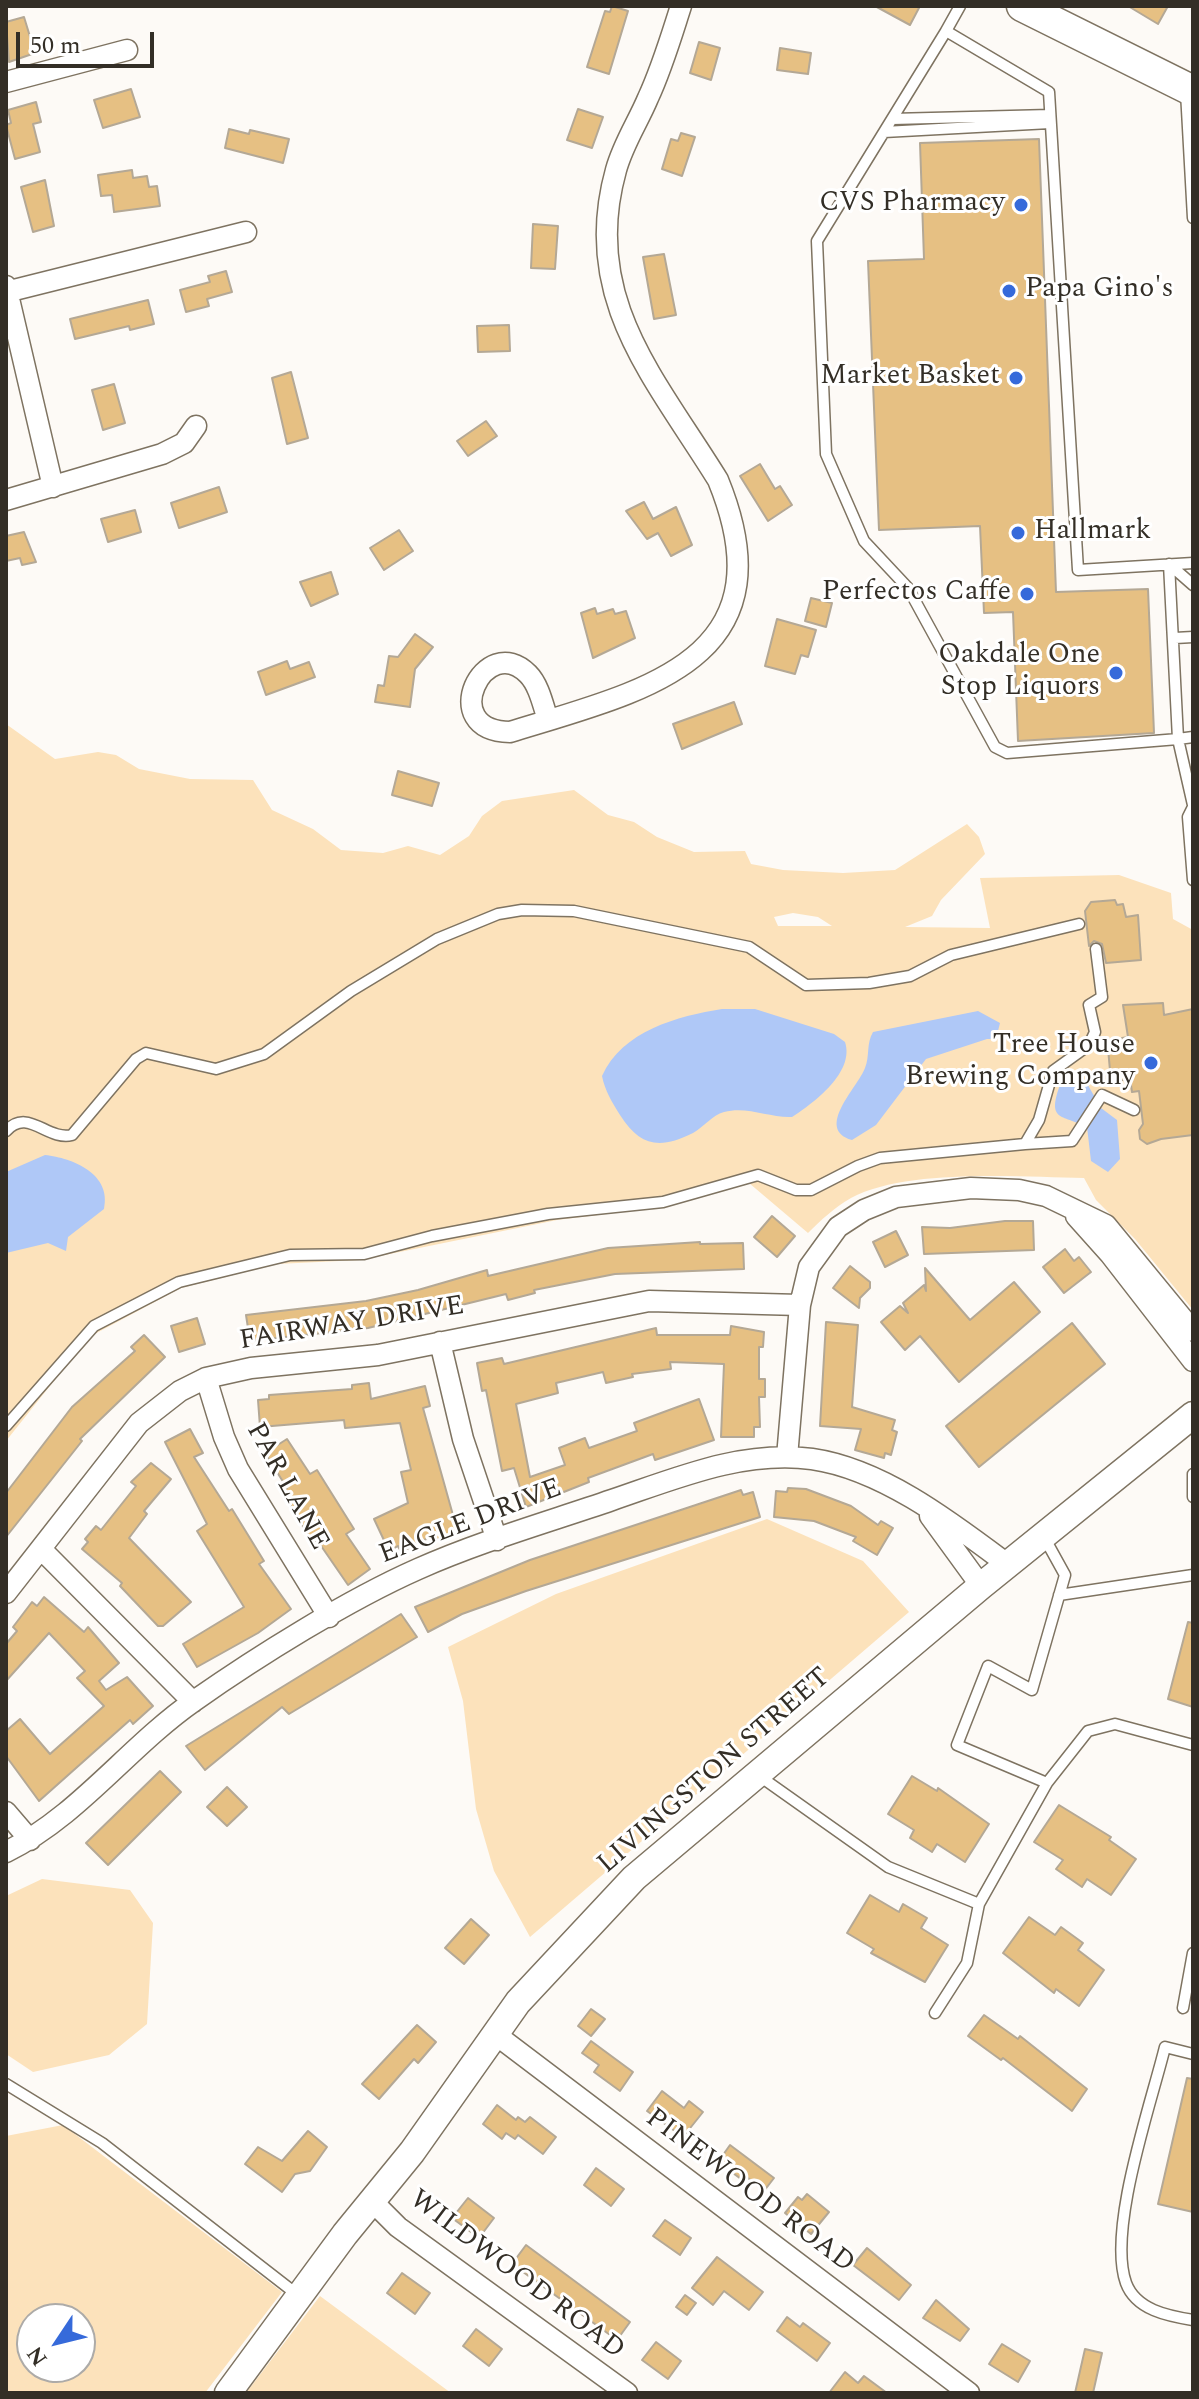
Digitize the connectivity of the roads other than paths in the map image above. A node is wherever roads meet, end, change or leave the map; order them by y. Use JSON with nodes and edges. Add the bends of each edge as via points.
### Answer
{"nodes":[{"id":1,"x":681,"y":6,"type":"edge"},
{"id":2,"x":960,"y":6,"type":"edge"},
{"id":3,"x":1022,"y":6,"type":"edge"},
{"id":4,"x":946,"y":31,"type":"junction"},
{"id":5,"x":127,"y":50,"type":"dead end"},
{"id":6,"x":6,"y":82,"type":"edge"},
{"id":7,"x":1190,"y":89,"type":"edge"},
{"id":8,"x":892,"y":119,"type":"junction"},
{"id":9,"x":1050,"y":119,"type":"junction"},
{"id":10,"x":884,"y":132,"type":"junction"},
{"id":11,"x":1193,"y":218,"type":"edge"},
{"id":12,"x":246,"y":232,"type":"dead end"},
{"id":13,"x":6,"y":290,"type":"edge"},
{"id":14,"x":196,"y":426,"type":"dead end"},
{"id":15,"x":53,"y":487,"type":"junction"},
{"id":16,"x":6,"y":500,"type":"edge"},
{"id":17,"x":1193,"y":562,"type":"edge"},
{"id":18,"x":1169,"y":564,"type":"junction"},
{"id":19,"x":1193,"y":585,"type":"edge"},
{"id":20,"x":1193,"y":637,"type":"edge"},
{"id":21,"x":1175,"y":638,"type":"junction"},
{"id":22,"x":548,"y":720,"type":"dead end"},
{"id":23,"x":1193,"y":737,"type":"edge"},
{"id":24,"x":1178,"y":739,"type":"junction"},
{"id":25,"x":1193,"y":806,"type":"edge"},
{"id":26,"x":1193,"y":880,"type":"edge"},
{"id":27,"x":1079,"y":924,"type":"dead end"},
{"id":28,"x":1096,"y":949,"type":"dead end"},
{"id":29,"x":1134,"y":1110,"type":"dead end"},
{"id":30,"x":6,"y":1131,"type":"edge"},
{"id":31,"x":1025,"y":1144,"type":"junction"},
{"id":32,"x":1071,"y":1210,"type":"junction"},
{"id":33,"x":800,"y":1305,"type":"junction"},
{"id":34,"x":1193,"y":1331,"type":"edge"},
{"id":35,"x":440,"y":1342,"type":"junction"},
{"id":36,"x":1193,"y":1361,"type":"edge"},
{"id":37,"x":206,"y":1378,"type":"junction"},
{"id":38,"x":1193,"y":1415,"type":"edge"},
{"id":39,"x":6,"y":1426,"type":"edge"},
{"id":40,"x":787,"y":1457,"type":"junction"},
{"id":41,"x":1193,"y":1474,"type":"edge"},
{"id":42,"x":1193,"y":1497,"type":"edge"},
{"id":43,"x":925,"y":1510,"type":"junction"},
{"id":44,"x":1043,"y":1536,"type":"junction"},
{"id":45,"x":497,"y":1540,"type":"junction"},
{"id":46,"x":41,"y":1549,"type":"junction"},
{"id":47,"x":1007,"y":1564,"type":"junction"},
{"id":48,"x":1193,"y":1575,"type":"edge"},
{"id":49,"x":981,"y":1586,"type":"junction"},
{"id":50,"x":6,"y":1593,"type":"edge"},
{"id":51,"x":1059,"y":1595,"type":"junction"},
{"id":52,"x":329,"y":1617,"type":"junction"},
{"id":53,"x":193,"y":1702,"type":"junction"},
{"id":54,"x":1193,"y":1745,"type":"edge"},
{"id":55,"x":757,"y":1774,"type":"junction"},
{"id":56,"x":1047,"y":1783,"type":"junction"},
{"id":57,"x":6,"y":1812,"type":"edge"},
{"id":58,"x":30,"y":1840,"type":"junction"},
{"id":59,"x":6,"y":1852,"type":"edge"},
{"id":60,"x":979,"y":1904,"type":"junction"},
{"id":61,"x":1193,"y":1953,"type":"edge"},
{"id":62,"x":1183,"y":2008,"type":"dead end"},
{"id":63,"x":935,"y":2013,"type":"dead end"},
{"id":64,"x":495,"y":2034,"type":"junction"},
{"id":65,"x":1193,"y":2054,"type":"edge"},
{"id":66,"x":6,"y":2084,"type":"edge"},
{"id":67,"x":372,"y":2201,"type":"junction"},
{"id":68,"x":301,"y":2297,"type":"junction"},
{"id":69,"x":1193,"y":2320,"type":"edge"},
{"id":70,"x":228,"y":2393,"type":"edge"},
{"id":71,"x":627,"y":2393,"type":"edge"},
{"id":72,"x":969,"y":2393,"type":"edge"}],
"edges":[{"from":1,"to":22,"type":"street","via":[[661,67],[616,169],[609,202],[609,280],[633,346],[718,480],[738,563],[733,590],[723,621],[706,648],[686,666],[645,688]]},
{"from":2,"to":4,"type":"lane"},
{"from":3,"to":7,"type":"main road"},
{"from":4,"to":8,"type":"lane"},
{"from":4,"to":9,"type":"lane","via":[[1049,92]]},
{"from":5,"to":6,"type":"street"},
{"from":7,"to":11,"type":"lane"},
{"from":8,"to":9,"type":"lane"},
{"from":8,"to":10,"type":"lane"},
{"from":9,"to":10,"type":"lane"},
{"from":9,"to":18,"type":"lane","via":[[1078,570]]},
{"from":10,"to":24,"type":"lane","via":[[817,241],[826,454],[864,541],[908,588],[995,747],[1007,753]]},
{"from":12,"to":13,"type":"street"},
{"from":13,"to":15,"type":"street"},
{"from":14,"to":15,"type":"street","via":[[184,443],[162,454]]},
{"from":15,"to":16,"type":"street"},
{"from":17,"to":18,"type":"lane"},
{"from":18,"to":19,"type":"lane"},
{"from":18,"to":21,"type":"lane"},
{"from":20,"to":21,"type":"lane"},
{"from":21,"to":24,"type":"lane"},
{"from":23,"to":24,"type":"lane"},
{"from":24,"to":25,"type":"lane"},
{"from":25,"to":26,"type":"lane","via":[[1188,817]]},
{"from":27,"to":30,"type":"lane","via":[[951,955],[910,976],[806,985],[749,947],[574,911],[498,914],[437,939],[351,991],[264,1054],[216,1069],[146,1053],[72,1135],[24,1122]]},
{"from":28,"to":31,"type":"lane","via":[[1102,997],[1089,1005],[1095,1032],[1089,1045],[1053,1071],[1039,1120]]},
{"from":29,"to":31,"type":"lane","via":[[1102,1095],[1068,1143]]},
{"from":31,"to":39,"type":"lane","via":[[880,1158],[811,1190],[796,1190],[758,1175],[663,1202],[533,1217],[357,1255],[290,1255],[179,1282],[94,1326]]},
{"from":32,"to":33,"type":"street","via":[[1046,1196],[1019,1190],[971,1188],[896,1197],[838,1227],[809,1267]]},
{"from":32,"to":34,"type":"street","via":[[1106,1225]]},
{"from":32,"to":36,"type":"street"},
{"from":33,"to":35,"type":"street","name":"FAIRWAY DRIVE","via":[[649,1301]]},
{"from":33,"to":40,"type":"street"},
{"from":35,"to":37,"type":"street","name":"FAIRWAY DRIVE"},
{"from":35,"to":45,"type":"street","via":[[463,1439]]},
{"from":37,"to":46,"type":"street","name":"FAIRWAY DRIVE","via":[[151,1411]]},
{"from":37,"to":52,"type":"street","name":"PAR LANE","via":[[238,1469]]},
{"from":38,"to":44,"type":"street","name":"LIVINGSTON STREET"},
{"from":40,"to":43,"type":"street","name":"EAGLE DRIVE","via":[[863,1473],[898,1489]]},
{"from":40,"to":45,"type":"street","name":"EAGLE DRIVE","via":[[705,1468]]},
{"from":41,"to":42,"type":"lane"},
{"from":43,"to":47,"type":"street","name":"EAGLE DRIVE"},
{"from":43,"to":49,"type":"street","name":"EAGLE DRIVE"},
{"from":44,"to":47,"type":"street","name":"LIVINGSTON STREET"},
{"from":44,"to":51,"type":"lane","via":[[1065,1575]]},
{"from":45,"to":52,"type":"street","name":"EAGLE DRIVE","via":[[414,1570]]},
{"from":46,"to":50,"type":"street","name":"FAIRWAY DRIVE"},
{"from":46,"to":53,"type":"street"},
{"from":47,"to":49,"type":"street","name":"LIVINGSTON STREET"},
{"from":48,"to":51,"type":"lane"},
{"from":49,"to":55,"type":"street","name":"LIVINGSTON STREET"},
{"from":51,"to":56,"type":"lane","via":[[1032,1690],[988,1666],[957,1745]]},
{"from":52,"to":53,"type":"street","name":"EAGLE DRIVE"},
{"from":53,"to":58,"type":"street","name":"EAGLE DRIVE"},
{"from":54,"to":56,"type":"lane","via":[[1115,1724],[1097,1726],[1079,1740]]},
{"from":55,"to":60,"type":"lane","via":[[888,1867]]},
{"from":55,"to":64,"type":"street","name":"LIVINGSTON STREET","via":[[634,1878],[518,2002]]},
{"from":56,"to":60,"type":"lane"},
{"from":57,"to":58,"type":"street"},
{"from":58,"to":59,"type":"street","name":"EAGLE DRIVE"},
{"from":60,"to":63,"type":"lane","via":[[967,1963]]},
{"from":61,"to":62,"type":"lane"},
{"from":64,"to":67,"type":"street","name":"LIVINGSTON STREET"},
{"from":64,"to":72,"type":"street","name":"PINEWOOD ROAD"},
{"from":65,"to":69,"type":"lane","via":[[1165,2047],[1120,2233],[1127,2285],[1146,2307]]},
{"from":66,"to":68,"type":"lane","via":[[102,2143]]},
{"from":67,"to":68,"type":"street","name":"LIVINGSTON STREET"},
{"from":67,"to":71,"type":"street","name":"WILDWOOD ROAD","via":[[398,2227]]},
{"from":68,"to":70,"type":"street","name":"LIVINGSTON STREET"}]}
